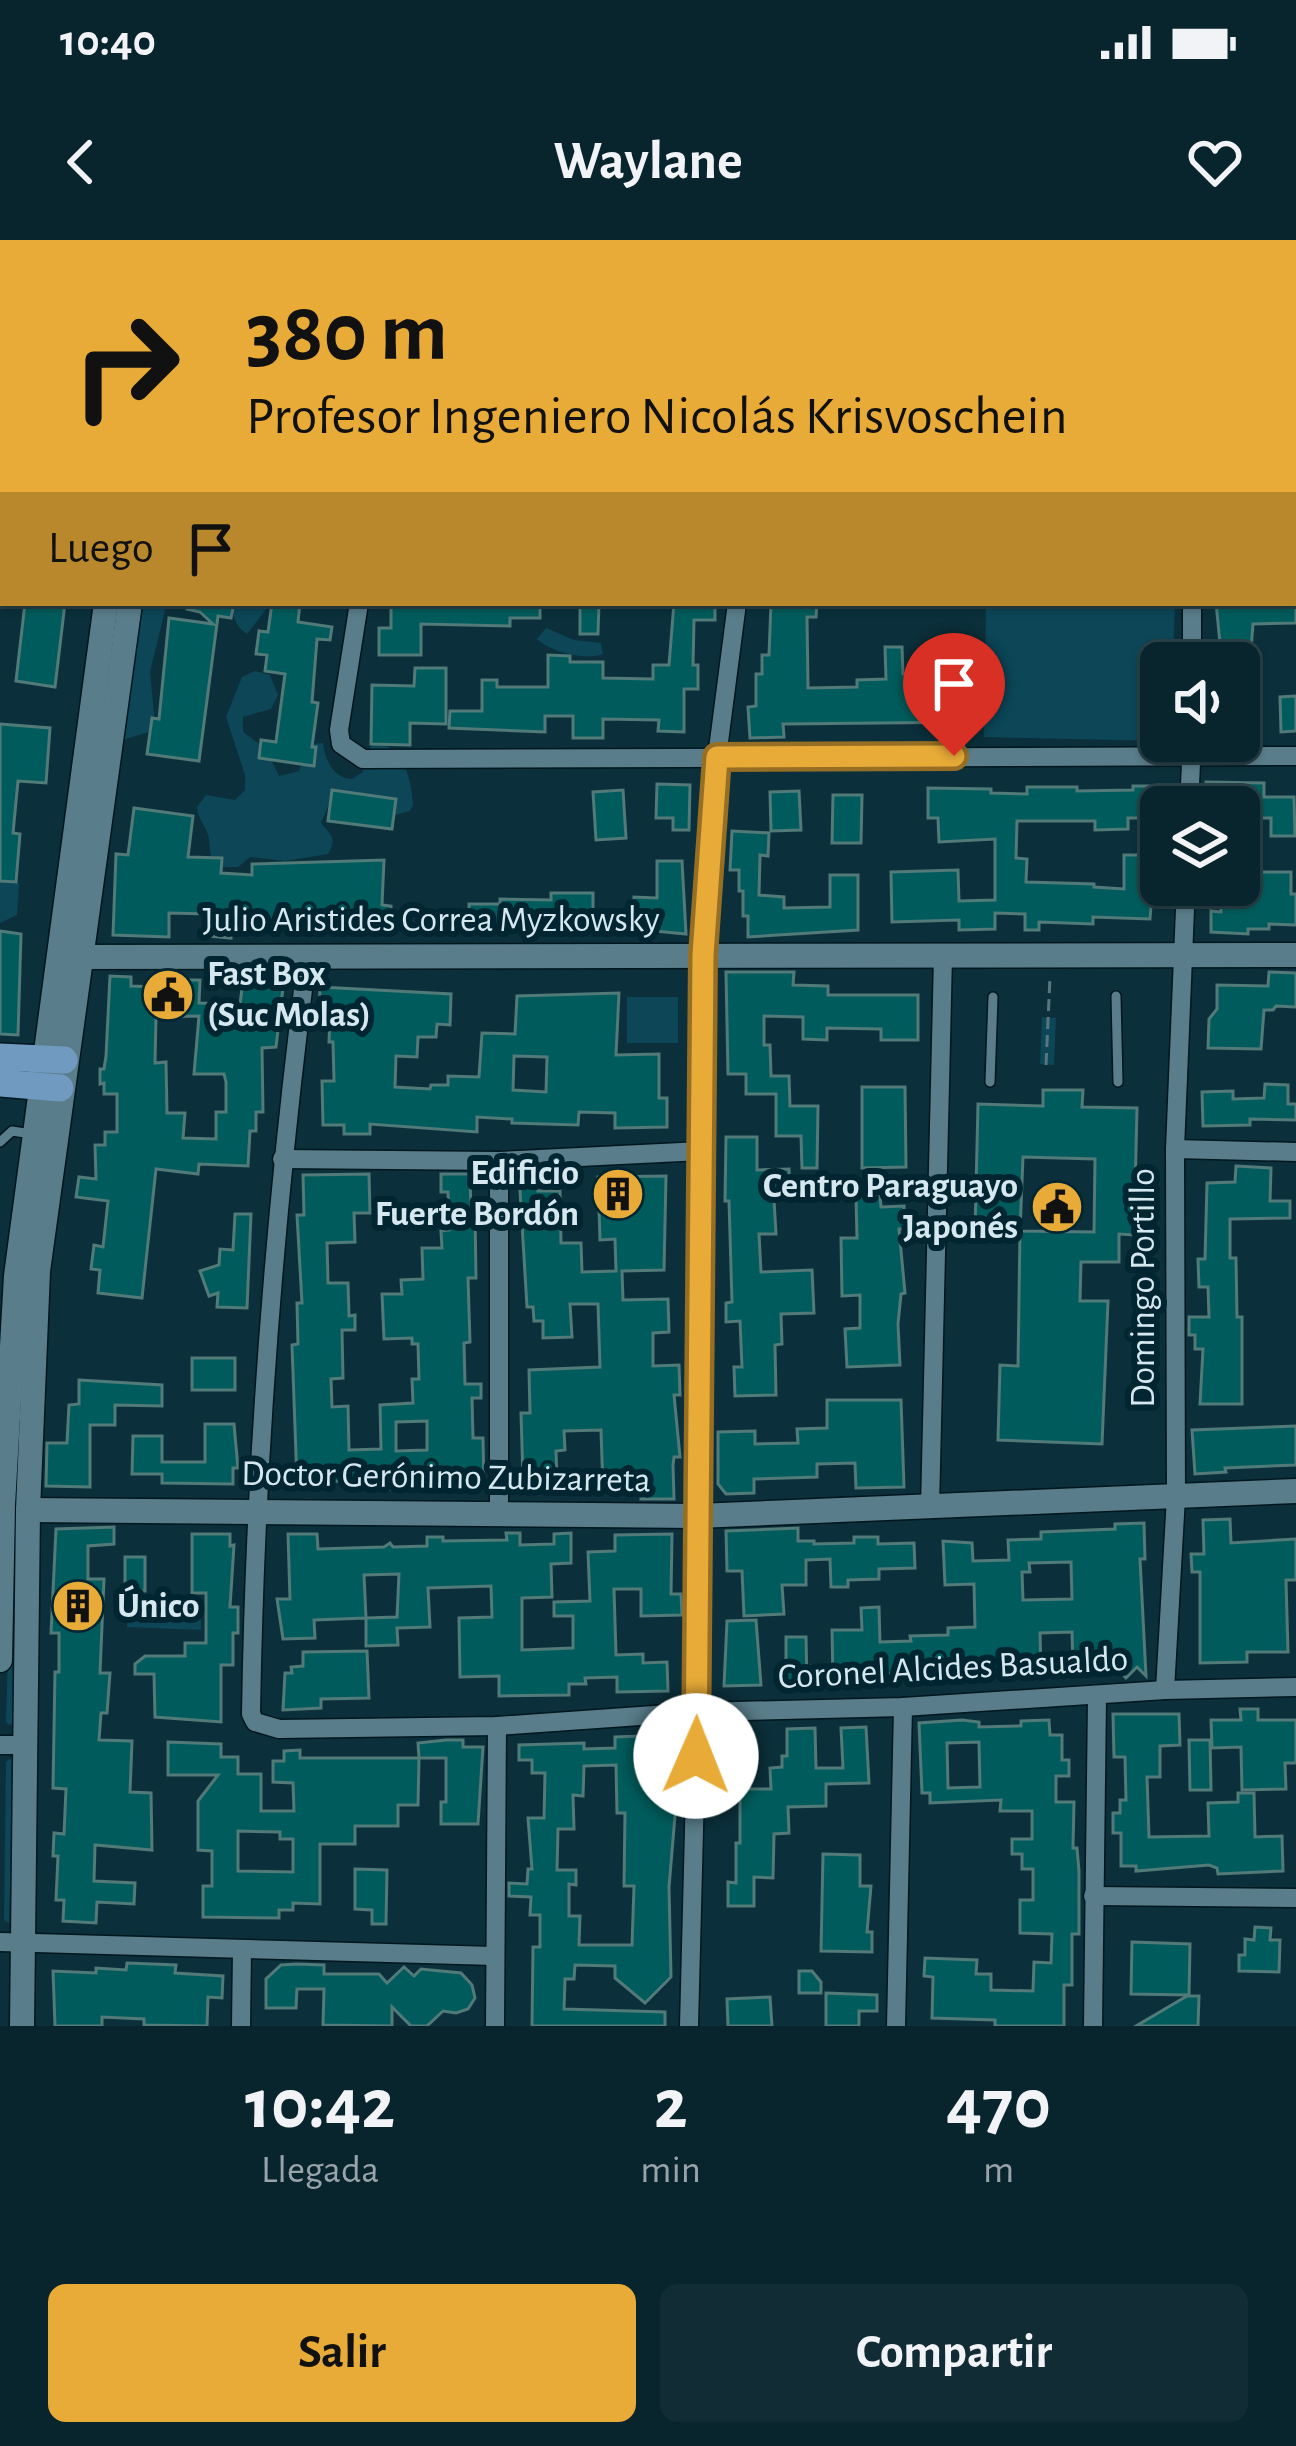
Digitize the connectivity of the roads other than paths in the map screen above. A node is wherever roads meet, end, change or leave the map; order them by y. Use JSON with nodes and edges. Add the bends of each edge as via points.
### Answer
{"nodes":[{"id":1,"x":106,"y":606,"type":"edge"},
{"id":2,"x":129,"y":606,"type":"edge"},
{"id":3,"x":358,"y":606,"type":"edge"},
{"id":4,"x":737,"y":606,"type":"edge"},
{"id":5,"x":1192,"y":606,"type":"edge"},
{"id":6,"x":1192,"y":642,"type":"edge"},
{"id":7,"x":1140,"y":749,"type":"edge"},
{"id":8,"x":1260,"y":753,"type":"edge"},
{"id":9,"x":1296,"y":756,"type":"edge"},
{"id":10,"x":717,"y":757,"type":"junction"},
{"id":11,"x":1185,"y":906,"type":"edge"},
{"id":12,"x":703,"y":955,"type":"junction"},
{"id":13,"x":1296,"y":955,"type":"edge"},
{"id":14,"x":943,"y":956,"type":"junction"},
{"id":15,"x":1182,"y":956,"type":"junction"},
{"id":16,"x":70,"y":957,"type":"junction"},
{"id":17,"x":307,"y":958,"type":"junction"},
{"id":18,"x":993,"y":997,"type":"dead end"},
{"id":19,"x":1117,"y":997,"type":"dead end"},
{"id":20,"x":0,"y":1057,"type":"edge"},
{"id":21,"x":52,"y":1074,"type":"junction"},
{"id":22,"x":990,"y":1082,"type":"dead end"},
{"id":23,"x":1118,"y":1082,"type":"dead end"},
{"id":24,"x":0,"y":1083,"type":"edge"},
{"id":25,"x":34,"y":1134,"type":"junction"},
{"id":26,"x":0,"y":1142,"type":"edge"},
{"id":27,"x":1175,"y":1149,"type":"junction"},
{"id":28,"x":702,"y":1151,"type":"junction"},
{"id":29,"x":1296,"y":1152,"type":"edge"},
{"id":30,"x":282,"y":1159,"type":"junction"},
{"id":31,"x":499,"y":1161,"type":"junction"},
{"id":32,"x":9,"y":1402,"type":"junction"},
{"id":33,"x":1296,"y":1491,"type":"edge"},
{"id":34,"x":1176,"y":1498,"type":"junction"},
{"id":35,"x":930,"y":1508,"type":"junction"},
{"id":36,"x":28,"y":1510,"type":"junction"},
{"id":37,"x":258,"y":1510,"type":"junction"},
{"id":38,"x":499,"y":1512,"type":"junction"},
{"id":39,"x":697,"y":1516,"type":"junction"},
{"id":40,"x":0,"y":1660,"type":"edge"},
{"id":41,"x":1296,"y":1687,"type":"edge"},
{"id":42,"x":1165,"y":1690,"type":"junction"},
{"id":43,"x":1097,"y":1698,"type":"junction"},
{"id":44,"x":903,"y":1707,"type":"junction"},
{"id":45,"x":697,"y":1712,"type":"junction"},
{"id":46,"x":497,"y":1726,"type":"junction"},
{"id":47,"x":12,"y":1745,"type":"edge"},
{"id":48,"x":1093,"y":1896,"type":"junction"},
{"id":49,"x":1296,"y":1898,"type":"edge"},
{"id":50,"x":12,"y":1942,"type":"edge"},
{"id":51,"x":242,"y":1950,"type":"junction"},
{"id":52,"x":496,"y":1956,"type":"junction"},
{"id":53,"x":22,"y":2026,"type":"edge"},
{"id":54,"x":241,"y":2026,"type":"edge"},
{"id":55,"x":495,"y":2026,"type":"edge"},
{"id":56,"x":689,"y":2026,"type":"edge"},
{"id":57,"x":896,"y":2026,"type":"edge"},
{"id":58,"x":1093,"y":2026,"type":"edge"}],
"edges":[{"from":1,"to":16,"type":"main road"},
{"from":2,"to":16,"type":"main road"},
{"from":3,"to":10,"type":"street","via":[[339,714],[341,744],[363,759]]},
{"from":4,"to":10,"type":"street"},
{"from":5,"to":6,"type":"street"},
{"from":7,"to":10,"type":"street"},
{"from":8,"to":9,"type":"street"},
{"from":10,"to":12,"type":"street"},
{"from":11,"to":15,"type":"street","name":"Domingo Portillo"},
{"from":12,"to":14,"type":"main road","name":"Julio Aristides Correa Myzkowsky"},
{"from":12,"to":17,"type":"main road","name":"Julio Aristides Correa Myzkowsky"},
{"from":12,"to":28,"type":"street"},
{"from":13,"to":15,"type":"main road","name":"Julio Aristides Correa Myzkowsky"},
{"from":14,"to":15,"type":"main road","name":"Julio Aristides Correa Myzkowsky"},
{"from":14,"to":35,"type":"street"},
{"from":15,"to":27,"type":"street","name":"Domingo Portillo"},
{"from":16,"to":17,"type":"main road","name":"Julio Aristides Correa Myzkowsky"},
{"from":16,"to":21,"type":"main road"},
{"from":17,"to":30,"type":"street"},
{"from":18,"to":22,"type":"lane"},
{"from":19,"to":23,"type":"lane"},
{"from":20,"to":21,"type":"main road"},
{"from":21,"to":24,"type":"main road"},
{"from":21,"to":25,"type":"main road"},
{"from":21,"to":36,"type":"main road"},
{"from":25,"to":26,"type":"lane","via":[[12,1131]]},
{"from":25,"to":32,"type":"main road"},
{"from":27,"to":29,"type":"street"},
{"from":27,"to":34,"type":"street","name":"Domingo Portillo"},
{"from":28,"to":31,"type":"street"},
{"from":28,"to":39,"type":"street"},
{"from":30,"to":31,"type":"street"},
{"from":30,"to":37,"type":"street"},
{"from":31,"to":38,"type":"street"},
{"from":32,"to":36,"type":"main road","via":[[14,1490]]},
{"from":32,"to":40,"type":"main road"},
{"from":33,"to":34,"type":"main road","name":"Doctor Gerónimo Zubizarreta"},
{"from":34,"to":35,"type":"main road","name":"Doctor Gerónimo Zubizarreta"},
{"from":34,"to":42,"type":"street","name":"Domingo Portillo"},
{"from":35,"to":39,"type":"main road","name":"Doctor Gerónimo Zubizarreta"},
{"from":36,"to":37,"type":"main road","name":"Doctor Gerónimo Zubizarreta"},
{"from":36,"to":47,"type":"main road"},
{"from":37,"to":38,"type":"main road","name":"Doctor Gerónimo Zubizarreta"},
{"from":37,"to":46,"type":"street","name":"Coronel Alcides Basualdo","via":[[255,1722],[279,1729]]},
{"from":38,"to":39,"type":"main road","name":"Doctor Gerónimo Zubizarreta"},
{"from":39,"to":45,"type":"street"},
{"from":41,"to":42,"type":"street","name":"Coronel Alcides Basualdo"},
{"from":42,"to":43,"type":"street","name":"Coronel Alcides Basualdo"},
{"from":43,"to":44,"type":"street","name":"Coronel Alcides Basualdo"},
{"from":43,"to":48,"type":"street"},
{"from":44,"to":45,"type":"street","name":"Coronel Alcides Basualdo"},
{"from":44,"to":57,"type":"street"},
{"from":45,"to":46,"type":"street","name":"Coronel Alcides Basualdo"},
{"from":45,"to":56,"type":"street"},
{"from":46,"to":52,"type":"street"},
{"from":47,"to":50,"type":"main road"},
{"from":48,"to":49,"type":"street"},
{"from":48,"to":58,"type":"street"},
{"from":50,"to":51,"type":"street"},
{"from":50,"to":53,"type":"main road"},
{"from":51,"to":52,"type":"street"},
{"from":51,"to":54,"type":"street"},
{"from":52,"to":55,"type":"street"}]}
